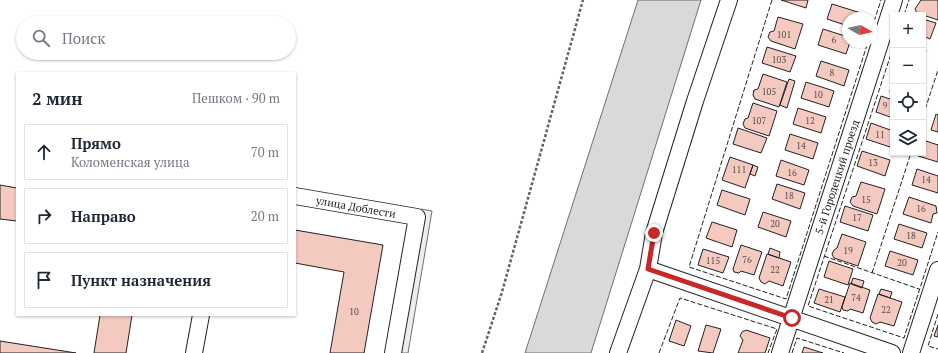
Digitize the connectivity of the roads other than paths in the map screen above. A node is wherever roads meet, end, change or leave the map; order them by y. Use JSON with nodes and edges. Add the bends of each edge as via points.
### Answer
{"nodes":[{"id":1,"x":729,"y":0,"type":"edge"},
{"id":2,"x":894,"y":0,"type":"edge"},
{"id":3,"x":296,"y":196,"type":"edge"},
{"id":4,"x":648,"y":269,"type":"junction"},
{"id":5,"x":938,"y":270,"type":"edge"},
{"id":6,"x":201,"y":316,"type":"edge"},
{"id":7,"x":792,"y":318,"type":"junction"},
{"id":8,"x":194,"y":353,"type":"edge"},
{"id":9,"x":393,"y":353,"type":"edge"},
{"id":10,"x":618,"y":353,"type":"edge"},
{"id":11,"x":780,"y":353,"type":"edge"},
{"id":12,"x":892,"y":353,"type":"edge"},
{"id":13,"x":911,"y":353,"type":"edge"}],
"edges":[{"from":1,"to":4,"type":"street","via":[[654,233]]},
{"from":2,"to":7,"type":"street","name":"5-й Городецкий проезд"},
{"from":3,"to":9,"type":"street","name":"улица Доблести","via":[[417,217]]},
{"from":4,"to":7,"type":"street"},
{"from":4,"to":10,"type":"street"},
{"from":5,"to":13,"type":"street"},
{"from":6,"to":8,"type":"street"},
{"from":7,"to":11,"type":"street","name":"5-й Городецкий проезд"},
{"from":7,"to":12,"type":"street"}]}
